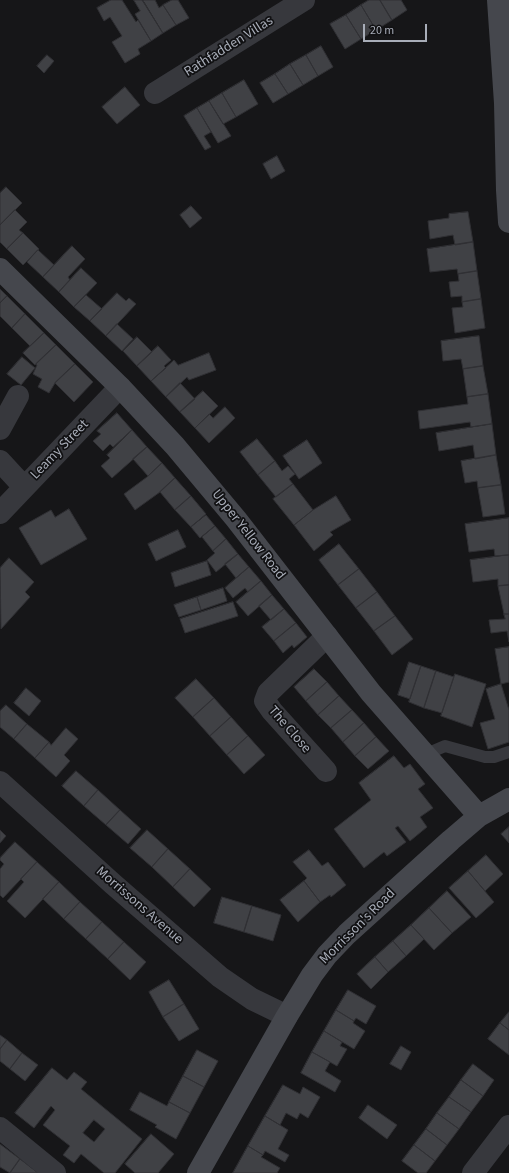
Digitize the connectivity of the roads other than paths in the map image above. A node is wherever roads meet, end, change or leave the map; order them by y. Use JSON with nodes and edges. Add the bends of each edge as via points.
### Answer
{"nodes":[{"id":1,"x":304,"y":0,"type":"edge"},
{"id":2,"x":498,"y":0,"type":"edge"},
{"id":3,"x":155,"y":93,"type":"dead end"},
{"id":4,"x":508,"y":154,"type":"edge"},
{"id":5,"x":509,"y":222,"type":"edge"},
{"id":6,"x":0,"y":269,"type":"edge"},
{"id":7,"x":120,"y":387,"type":"junction"},
{"id":8,"x":18,"y":396,"type":"dead end"},
{"id":9,"x":0,"y":428,"type":"edge"},
{"id":10,"x":0,"y":461,"type":"edge"},
{"id":11,"x":24,"y":487,"type":"junction"},
{"id":12,"x":0,"y":512,"type":"edge"},
{"id":13,"x":327,"y":636,"type":"junction"},
{"id":14,"x":509,"y":752,"type":"edge"},
{"id":15,"x":424,"y":754,"type":"junction"},
{"id":16,"x":326,"y":771,"type":"dead end"},
{"id":17,"x":0,"y":782,"type":"edge"},
{"id":18,"x":509,"y":799,"type":"edge"},
{"id":19,"x":479,"y":816,"type":"junction"},
{"id":20,"x":287,"y":1016,"type":"junction"},
{"id":21,"x":0,"y":1128,"type":"edge"},
{"id":22,"x":507,"y":1133,"type":"edge"},
{"id":23,"x":54,"y":1173,"type":"edge"},
{"id":24,"x":198,"y":1173,"type":"edge"},
{"id":25,"x":473,"y":1173,"type":"edge"}],
"edges":[{"from":1,"to":3,"type":"street","name":"Rathfadden Villas"},
{"from":2,"to":4,"type":"street"},
{"from":4,"to":5,"type":"street"},
{"from":6,"to":7,"type":"street","name":"Upper Yellow Road"},
{"from":7,"to":11,"type":"street","name":"Leamy Street"},
{"from":7,"to":13,"type":"street","name":"Upper Yellow Road","via":[[205,480]]},
{"from":8,"to":9,"type":"street"},
{"from":10,"to":11,"type":"street"},
{"from":11,"to":12,"type":"street","name":"Leamy Street"},
{"from":13,"to":15,"type":"street","name":"Upper Yellow Road","via":[[371,693]]},
{"from":13,"to":16,"type":"street","name":"The Close","via":[[268,693],[265,701]]},
{"from":14,"to":15,"type":"lane","via":[[485,757],[445,746]]},
{"from":15,"to":19,"type":"street","name":"Upper Yellow Road"},
{"from":17,"to":20,"type":"street","name":"Morrissons Avenue","via":[[220,977],[252,999]]},
{"from":18,"to":19,"type":"street","name":"Morrisson's Road"},
{"from":19,"to":20,"type":"street","name":"Morrisson's Road","via":[[336,945],[312,975]]},
{"from":20,"to":24,"type":"street","name":"Morrisson's Road"},
{"from":21,"to":23,"type":"street"},
{"from":22,"to":25,"type":"street"}]}
